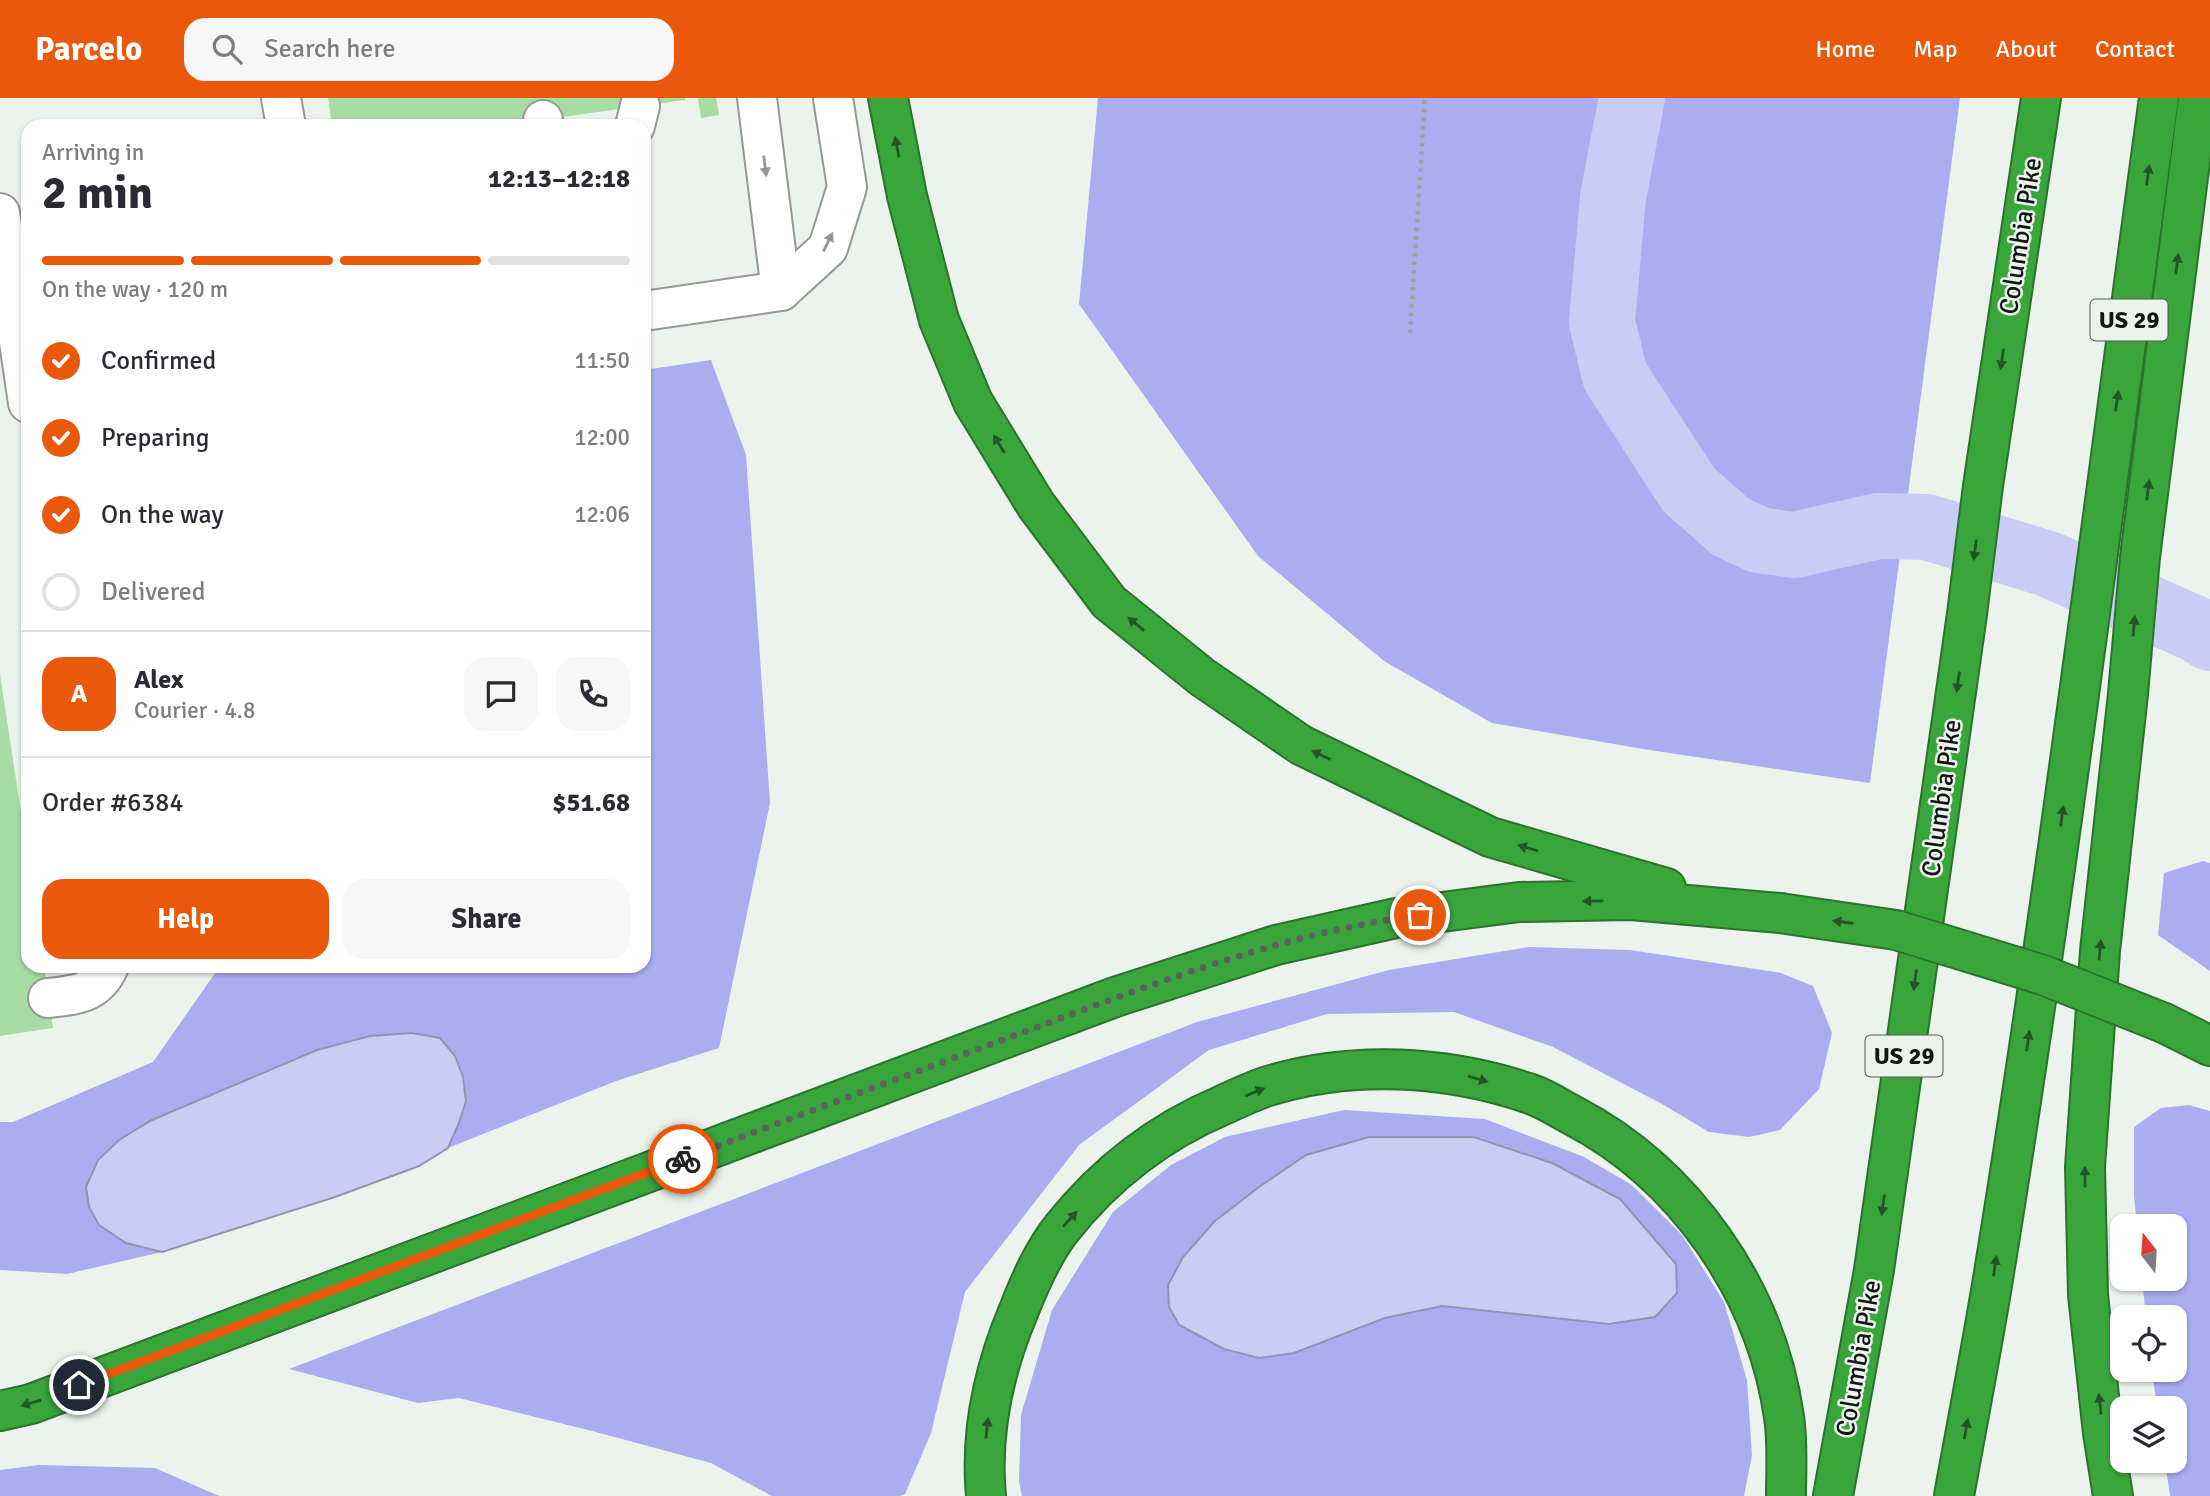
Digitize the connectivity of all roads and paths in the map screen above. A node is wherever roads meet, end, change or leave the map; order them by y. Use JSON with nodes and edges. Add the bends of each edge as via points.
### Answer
{"nodes":[{"id":1,"x":281,"y":98,"type":"edge"},
{"id":2,"x":757,"y":98,"type":"edge"},
{"id":3,"x":833,"y":98,"type":"edge"},
{"id":4,"x":888,"y":98,"type":"edge"},
{"id":5,"x":1425,"y":98,"type":"edge"},
{"id":6,"x":2041,"y":98,"type":"edge"},
{"id":7,"x":2159,"y":98,"type":"edge"},
{"id":8,"x":2198,"y":98,"type":"edge"},
{"id":9,"x":285,"y":119,"type":"edge"},
{"id":10,"x":0,"y":213,"type":"edge"},
{"id":11,"x":781,"y":291,"type":"junction"},
{"id":12,"x":651,"y":310,"type":"edge"},
{"id":13,"x":1410,"y":333,"type":"dead end"},
{"id":14,"x":21,"y":355,"type":"edge"},
{"id":15,"x":21,"y":403,"type":"edge"},
{"id":16,"x":0,"y":406,"type":"edge"},
{"id":17,"x":1735,"y":908,"type":"junction"},
{"id":18,"x":106,"y":973,"type":"edge"},
{"id":19,"x":48,"y":998,"type":"dead end"},
{"id":20,"x":2210,"y":1046,"type":"edge"},
{"id":21,"x":0,"y":1410,"type":"edge"},
{"id":22,"x":986,"y":1496,"type":"edge"},
{"id":23,"x":1786,"y":1496,"type":"edge"},
{"id":24,"x":1833,"y":1496,"type":"edge"},
{"id":25,"x":1954,"y":1496,"type":"edge"},
{"id":26,"x":2113,"y":1496,"type":"edge"}],
"edges":[{"from":1,"to":9,"type":"street"},
{"from":2,"to":11,"type":"street","one_way":true},
{"from":11,"to":3,"type":"street","one_way":true,"via":[[828,248],[847,187]]},
{"from":17,"to":4,"type":"highway","one_way":true,"via":[[1490,837],[1301,745],[1202,677],[1109,602],[1036,505],[973,402],[939,320]]},
{"from":5,"to":13,"type":"path"},
{"from":6,"to":24,"type":"highway","name":"Columbia Pike","number":"US 29","one_way":true,"via":[[1874,1270]]},
{"from":25,"to":7,"type":"highway","number":"US 29","one_way":true,"via":[[1993,1281],[2084,666]]},
{"from":26,"to":8,"type":"highway","one_way":true,"via":[[2088,1295],[2085,1167],[2100,951],[2140,557]]},
{"from":10,"to":14,"type":"street"},
{"from":11,"to":12,"type":"street"},
{"from":15,"to":16,"type":"street"},
{"from":20,"to":17,"type":"highway","one_way":true,"bridge":true,"via":[[2043,975],[1896,930]]},
{"from":17,"to":21,"type":"highway","one_way":true,"via":[[1631,900],[1519,902],[1396,918],[1276,945],[1102,1002],[31,1404]]},
{"from":18,"to":19,"type":"street","via":[[86,992]]},
{"from":22,"to":23,"type":"highway","one_way":true,"via":[[983,1466],[991,1395],[1009,1334],[1032,1276],[1053,1241],[1099,1186],[1147,1145],[1265,1087],[1329,1073],[1396,1069],[1464,1075],[1534,1095],[1599,1129],[1658,1175],[1690,1210],[1741,1283],[1768,1349],[1784,1418]]}]}
